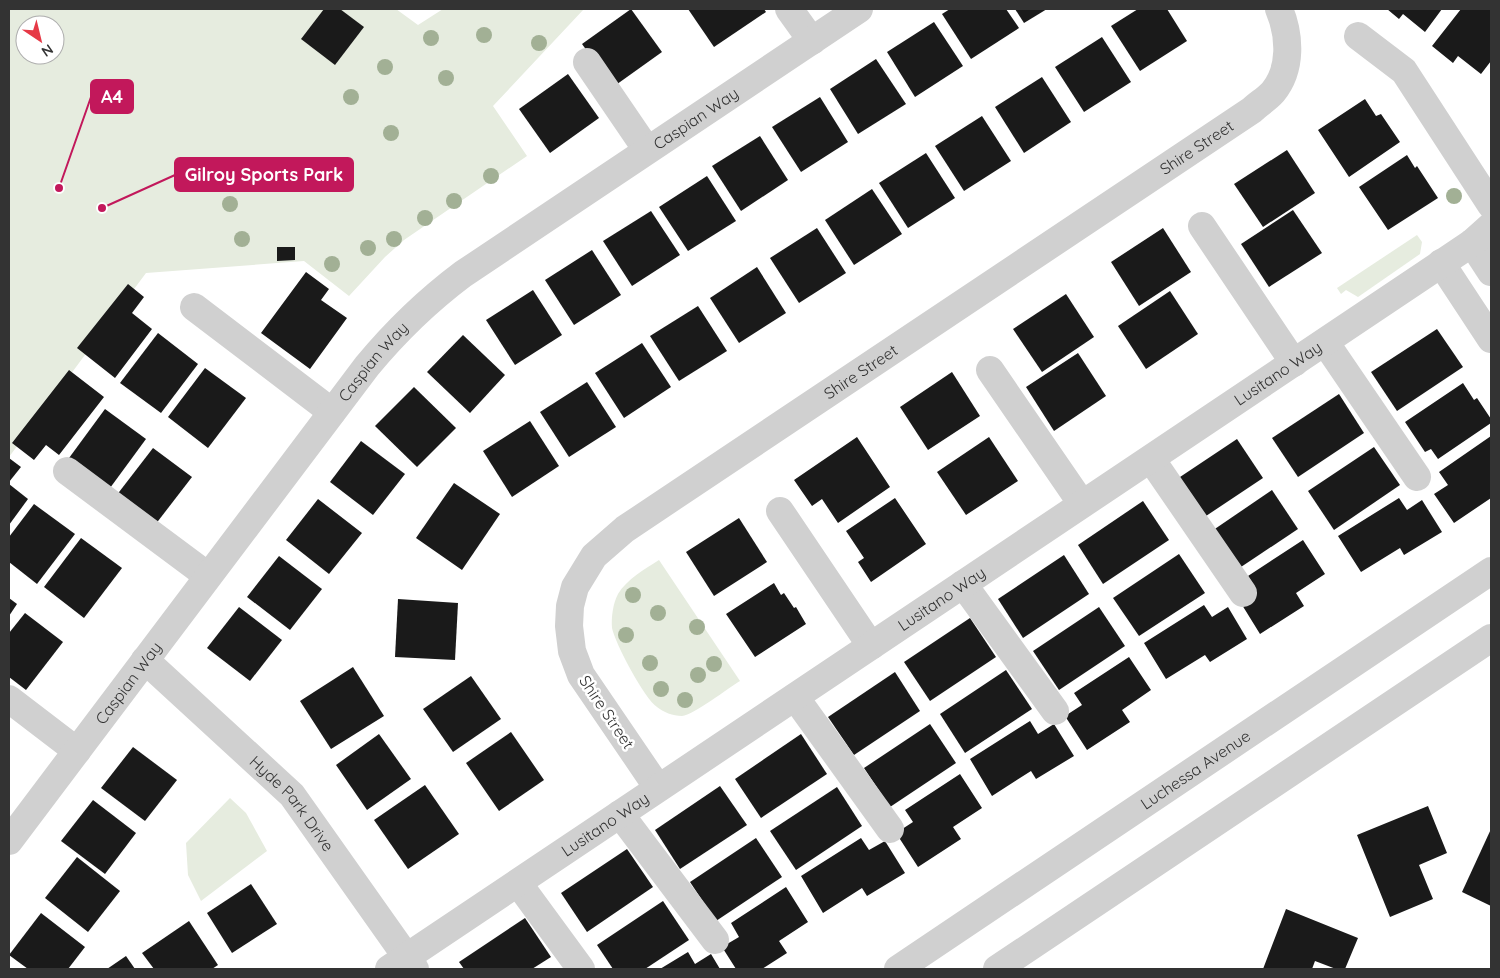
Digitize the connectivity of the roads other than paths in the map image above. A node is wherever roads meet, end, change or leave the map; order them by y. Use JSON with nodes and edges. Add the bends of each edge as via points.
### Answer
{"nodes":[{"id":1,"x":789,"y":9,"type":"edge"},
{"id":2,"x":859,"y":9,"type":"edge"},
{"id":3,"x":1279,"y":9,"type":"edge"},
{"id":4,"x":1358,"y":36,"type":"dead end"},
{"id":5,"x":812,"y":41,"type":"junction"},
{"id":6,"x":587,"y":62,"type":"dead end"},
{"id":7,"x":647,"y":150,"type":"junction"},
{"id":8,"x":1491,"y":206,"type":"edge"},
{"id":9,"x":1202,"y":226,"type":"dead end"},
{"id":10,"x":1482,"y":234,"type":"edge"},
{"id":11,"x":1441,"y":263,"type":"junction"},
{"id":12,"x":1491,"y":272,"type":"edge"},
{"id":13,"x":194,"y":307,"type":"dead end"},
{"id":14,"x":1491,"y":338,"type":"edge"},
{"id":15,"x":1325,"y":342,"type":"junction"},
{"id":16,"x":1294,"y":362,"type":"junction"},
{"id":17,"x":990,"y":370,"type":"dead end"},
{"id":18,"x":332,"y":412,"type":"junction"},
{"id":19,"x":1151,"y":459,"type":"junction"},
{"id":20,"x":67,"y":471,"type":"dead end"},
{"id":21,"x":1417,"y":477,"type":"dead end"},
{"id":22,"x":1082,"y":504,"type":"junction"},
{"id":23,"x":780,"y":511,"type":"dead end"},
{"id":24,"x":1491,"y":571,"type":"edge"},
{"id":25,"x":208,"y":576,"type":"junction"},
{"id":26,"x":963,"y":584,"type":"junction"},
{"id":27,"x":1243,"y":593,"type":"dead end"},
{"id":28,"x":1491,"y":638,"type":"edge"},
{"id":29,"x":871,"y":646,"type":"junction"},
{"id":30,"x":145,"y":660,"type":"junction"},
{"id":31,"x":795,"y":697,"type":"junction"},
{"id":32,"x":9,"y":699,"type":"edge"},
{"id":33,"x":1055,"y":711,"type":"dead end"},
{"id":34,"x":77,"y":750,"type":"junction"},
{"id":35,"x":658,"y":788,"type":"junction"},
{"id":36,"x":620,"y":814,"type":"junction"},
{"id":37,"x":890,"y":829,"type":"dead end"},
{"id":38,"x":9,"y":841,"type":"edge"},
{"id":39,"x":518,"y":883,"type":"junction"},
{"id":40,"x":716,"y":940,"type":"dead end"},
{"id":41,"x":404,"y":965,"type":"edge"},
{"id":42,"x":581,"y":969,"type":"edge"},
{"id":43,"x":898,"y":969,"type":"edge"},
{"id":44,"x":998,"y":969,"type":"edge"}],
"edges":[{"from":1,"to":5,"type":"street"},
{"from":2,"to":5,"type":"street","name":"Caspian Way"},
{"from":3,"to":35,"type":"street","name":"Shire Street","via":[[1286,30],[1286,67],[1273,91],[1252,110],[625,529],[594,556],[575,587],[570,606],[572,651],[581,675]]},
{"from":4,"to":8,"type":"street","via":[[1404,71]]},
{"from":5,"to":7,"type":"street","name":"Caspian Way"},
{"from":6,"to":7,"type":"street"},
{"from":7,"to":18,"type":"street","name":"Caspian Way","via":[[436,294],[388,340]]},
{"from":9,"to":16,"type":"street"},
{"from":10,"to":11,"type":"street","name":"Lusitano Way"},
{"from":10,"to":12,"type":"street"},
{"from":11,"to":14,"type":"street"},
{"from":11,"to":15,"type":"street","name":"Lusitano Way"},
{"from":13,"to":18,"type":"street"},
{"from":15,"to":16,"type":"street","name":"Lusitano Way"},
{"from":15,"to":21,"type":"street"},
{"from":16,"to":19,"type":"street","name":"Lusitano Way"},
{"from":17,"to":22,"type":"street"},
{"from":18,"to":25,"type":"street","name":"Caspian Way"},
{"from":19,"to":22,"type":"street","name":"Lusitano Way"},
{"from":19,"to":27,"type":"street"},
{"from":20,"to":25,"type":"street"},
{"from":22,"to":26,"type":"street","name":"Lusitano Way"},
{"from":23,"to":29,"type":"street"},
{"from":24,"to":43,"type":"street","name":"Luchessa Avenue"},
{"from":25,"to":30,"type":"street","name":"Caspian Way"},
{"from":26,"to":29,"type":"street","name":"Lusitano Way"},
{"from":26,"to":33,"type":"street"},
{"from":28,"to":44,"type":"street"},
{"from":29,"to":31,"type":"street","name":"Lusitano Way"},
{"from":30,"to":34,"type":"street","name":"Caspian Way"},
{"from":30,"to":41,"type":"street","name":"Hyde Park Drive","via":[[292,795]]},
{"from":31,"to":35,"type":"street","name":"Lusitano Way"},
{"from":31,"to":37,"type":"street"},
{"from":32,"to":34,"type":"street"},
{"from":34,"to":38,"type":"street","name":"Caspian Way"},
{"from":35,"to":36,"type":"street","name":"Lusitano Way"},
{"from":36,"to":39,"type":"street","name":"Lusitano Way"},
{"from":36,"to":40,"type":"street"},
{"from":39,"to":41,"type":"street","name":"Lusitano Way"},
{"from":39,"to":42,"type":"street"}]}
